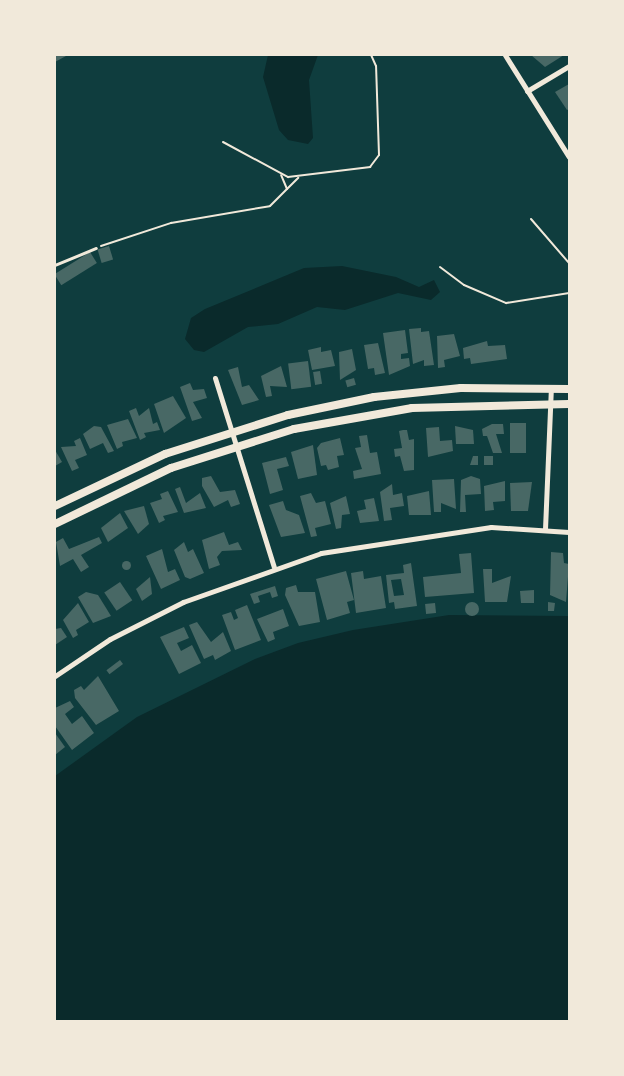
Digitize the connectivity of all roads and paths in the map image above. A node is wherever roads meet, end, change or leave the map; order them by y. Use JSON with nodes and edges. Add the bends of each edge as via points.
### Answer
{"nodes":[{"id":1,"x":370,"y":55,"type":"edge"},
{"id":2,"x":505,"y":55,"type":"edge"},
{"id":3,"x":569,"y":66,"type":"edge"},
{"id":4,"x":528,"y":91,"type":"junction"},
{"id":5,"x":223,"y":142,"type":"dead end"},
{"id":6,"x":569,"y":157,"type":"edge"},
{"id":7,"x":281,"y":175,"type":"junction"},
{"id":8,"x":299,"y":178,"type":"junction"},
{"id":9,"x":287,"y":189,"type":"junction"},
{"id":10,"x":531,"y":219,"type":"dead end"},
{"id":11,"x":96,"y":248,"type":"joint"},
{"id":12,"x":569,"y":262,"type":"edge"},
{"id":13,"x":55,"y":265,"type":"edge"},
{"id":14,"x":440,"y":267,"type":"dead end"},
{"id":15,"x":569,"y":293,"type":"edge"},
{"id":16,"x":215,"y":378,"type":"dead end"},
{"id":17,"x":551,"y":388,"type":"junction"},
{"id":18,"x":569,"y":389,"type":"edge"},
{"id":19,"x":551,"y":403,"type":"junction"},
{"id":20,"x":569,"y":404,"type":"edge"},
{"id":21,"x":233,"y":430,"type":"junction"},
{"id":22,"x":237,"y":445,"type":"junction"},
{"id":23,"x":55,"y":506,"type":"edge"},
{"id":24,"x":55,"y":524,"type":"edge"},
{"id":25,"x":545,"y":529,"type":"junction"},
{"id":26,"x":569,"y":532,"type":"edge"},
{"id":27,"x":274,"y":567,"type":"junction"},
{"id":28,"x":55,"y":676,"type":"edge"}],
"edges":[{"from":1,"to":8,"type":"path","via":[[377,76],[376,162],[365,168]]},
{"from":2,"to":4,"type":"street"},
{"from":3,"to":4,"type":"street"},
{"from":4,"to":6,"type":"street"},
{"from":5,"to":7,"type":"path"},
{"from":7,"to":8,"type":"path"},
{"from":7,"to":9,"type":"path"},
{"from":8,"to":9,"type":"path"},
{"from":9,"to":11,"type":"path","via":[[270,206],[172,223]]},
{"from":10,"to":12,"type":"path"},
{"from":11,"to":13,"type":"lane"},
{"from":14,"to":15,"type":"path","via":[[464,285],[506,302]]},
{"from":16,"to":21,"type":"street"},
{"from":17,"to":18,"type":"main road"},
{"from":17,"to":19,"type":"street"},
{"from":17,"to":21,"type":"main road","via":[[461,388],[374,397]]},
{"from":19,"to":20,"type":"main road"},
{"from":19,"to":22,"type":"main road","via":[[464,404],[368,414]]},
{"from":19,"to":25,"type":"street"},
{"from":21,"to":22,"type":"street"},
{"from":21,"to":23,"type":"main road","via":[[165,454]]},
{"from":22,"to":24,"type":"main road","via":[[151,476]]},
{"from":22,"to":27,"type":"street"},
{"from":25,"to":26,"type":"street"},
{"from":25,"to":27,"type":"street","via":[[491,527],[390,540]]},
{"from":27,"to":28,"type":"street","via":[[183,602],[110,639]]}]}
